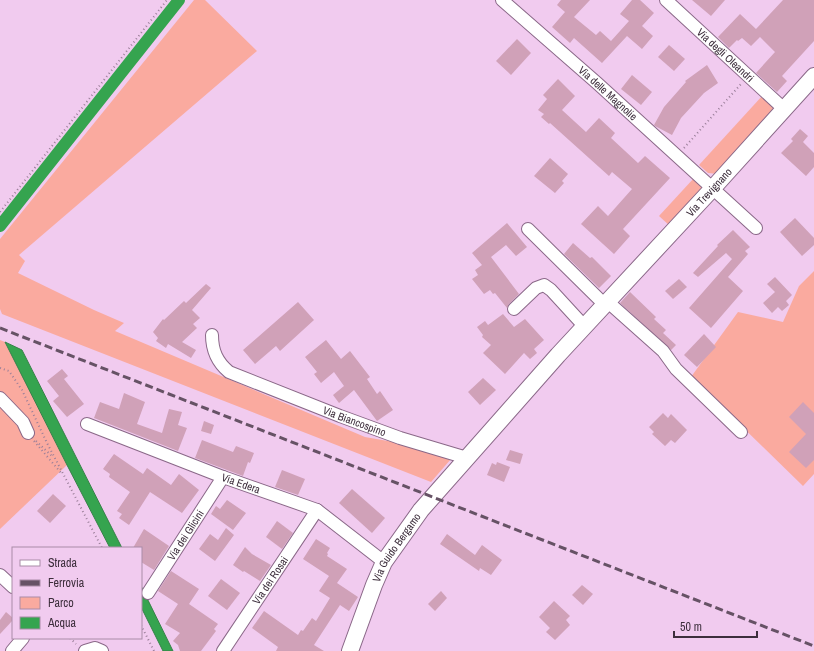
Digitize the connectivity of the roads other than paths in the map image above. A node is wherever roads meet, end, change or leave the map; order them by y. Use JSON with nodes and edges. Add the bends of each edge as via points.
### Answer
{"nodes":[{"id":1,"x":502,"y":0,"type":"edge"},
{"id":2,"x":666,"y":0,"type":"edge"},
{"id":3,"x":812,"y":82,"type":"edge"},
{"id":4,"x":784,"y":110,"type":"junction"},
{"id":5,"x":713,"y":188,"type":"junction"},
{"id":6,"x":756,"y":228,"type":"dead end"},
{"id":7,"x":528,"y":229,"type":"dead end"},
{"id":8,"x":606,"y":304,"type":"junction"},
{"id":9,"x":514,"y":309,"type":"dead end"},
{"id":10,"x":585,"y":327,"type":"junction"},
{"id":11,"x":212,"y":335,"type":"dead end"},
{"id":12,"x":0,"y":398,"type":"edge"},
{"id":13,"x":87,"y":424,"type":"dead end"},
{"id":14,"x":741,"y":432,"type":"dead end"},
{"id":15,"x":28,"y":433,"type":"road end"},
{"id":16,"x":467,"y":458,"type":"junction"},
{"id":17,"x":223,"y":477,"type":"junction"},
{"id":18,"x":317,"y":510,"type":"junction"},
{"id":19,"x":384,"y":562,"type":"junction"},
{"id":20,"x":0,"y":575,"type":"edge"},
{"id":21,"x":12,"y":586,"type":"edge"},
{"id":22,"x":148,"y":594,"type":"dead end"},
{"id":23,"x":22,"y":639,"type":"edge"},
{"id":24,"x":12,"y":651,"type":"edge"},
{"id":25,"x":85,"y":651,"type":"edge"},
{"id":26,"x":102,"y":651,"type":"edge"},
{"id":27,"x":223,"y":651,"type":"edge"},
{"id":28,"x":350,"y":651,"type":"edge"}],
"edges":[{"from":1,"to":5,"type":"street","name":"Via delle Magnolie"},
{"from":2,"to":4,"type":"street","name":"Via degli Oleandri"},
{"from":3,"to":4,"type":"main road","name":"Via Trevignano"},
{"from":4,"to":5,"type":"main road","name":"Via Trevignano"},
{"from":5,"to":6,"type":"street","name":"Via delle Magnolie"},
{"from":5,"to":8,"type":"main road","name":"Via Trevignano"},
{"from":7,"to":8,"type":"street"},
{"from":8,"to":10,"type":"main road","name":"Via Trevignano"},
{"from":8,"to":14,"type":"street","via":[[664,351],[676,369]]},
{"from":9,"to":10,"type":"street","via":[[536,288],[544,285],[552,290]]},
{"from":10,"to":16,"type":"main road","name":"Via Trevignano"},
{"from":11,"to":16,"type":"street","name":"Via Biancospino","via":[[212,344],[218,360],[229,372],[340,416]]},
{"from":12,"to":15,"type":"street","via":[[23,422]]},
{"from":13,"to":17,"type":"street","name":"Via Edera"},
{"from":16,"to":19,"type":"main road","name":"Via Guido Bergamo","via":[[421,510]]},
{"from":17,"to":18,"type":"street","name":"Via Edera"},
{"from":17,"to":22,"type":"street","name":"Via dei Glicini"},
{"from":18,"to":19,"type":"street","name":"Via Edera"},
{"from":18,"to":27,"type":"street","name":"Via dei Rosai"},
{"from":19,"to":28,"type":"main road","name":"Via Guido Bergamo"},
{"from":20,"to":21,"type":"street"},
{"from":23,"to":24,"type":"street"},
{"from":25,"to":26,"type":"street","via":[[95,648]]}]}
